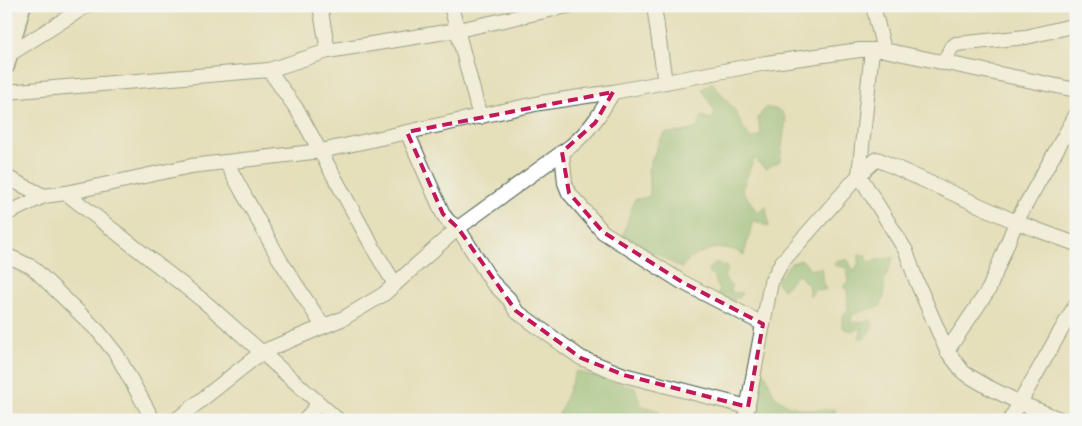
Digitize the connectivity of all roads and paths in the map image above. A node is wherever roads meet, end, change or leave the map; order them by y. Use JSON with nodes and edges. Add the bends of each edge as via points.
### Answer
{"nodes":[{"id":1,"x":22,"y":6,"type":"edge"},
{"id":2,"x":86,"y":6,"type":"edge"},
{"id":3,"x":320,"y":6,"type":"edge"},
{"id":4,"x":451,"y":6,"type":"edge"},
{"id":5,"x":568,"y":6,"type":"edge"},
{"id":6,"x":654,"y":6,"type":"edge"},
{"id":7,"x":873,"y":6,"type":"edge"},
{"id":8,"x":1076,"y":25,"type":"edge"},
{"id":9,"x":458,"y":30,"type":"junction"},
{"id":10,"x":878,"y":50,"type":"junction"},
{"id":11,"x":328,"y":51,"type":"junction"},
{"id":12,"x":8,"y":60,"type":"edge"},
{"id":13,"x":944,"y":63,"type":"junction"},
{"id":14,"x":270,"y":70,"type":"junction"},
{"id":15,"x":665,"y":82,"type":"junction"},
{"id":16,"x":1076,"y":90,"type":"edge"},
{"id":17,"x":6,"y":92,"type":"edge"},
{"id":18,"x":613,"y":92,"type":"junction"},
{"id":19,"x":1076,"y":115,"type":"edge"},
{"id":20,"x":480,"y":117,"type":"junction"},
{"id":21,"x":407,"y":132,"type":"junction"},
{"id":22,"x":321,"y":151,"type":"junction"},
{"id":23,"x":562,"y":152,"type":"junction"},
{"id":24,"x":226,"y":162,"type":"junction"},
{"id":25,"x":858,"y":175,"type":"junction"},
{"id":26,"x":6,"y":177,"type":"edge"},
{"id":27,"x":66,"y":193,"type":"junction"},
{"id":28,"x":44,"y":196,"type":"junction"},
{"id":29,"x":6,"y":214,"type":"edge"},
{"id":30,"x":1016,"y":222,"type":"junction"},
{"id":31,"x":458,"y":228,"type":"junction"},
{"id":32,"x":1076,"y":244,"type":"edge"},
{"id":33,"x":6,"y":255,"type":"edge"},
{"id":34,"x":395,"y":284,"type":"junction"},
{"id":35,"x":1076,"y":304,"type":"edge"},
{"id":36,"x":762,"y":324,"type":"junction"},
{"id":37,"x":323,"y":326,"type":"junction"},
{"id":38,"x":947,"y":351,"type":"junction"},
{"id":39,"x":262,"y":352,"type":"junction"},
{"id":40,"x":319,"y":403,"type":"junction"},
{"id":41,"x":1020,"y":403,"type":"junction"},
{"id":42,"x":747,"y":413,"type":"edge"},
{"id":43,"x":153,"y":420,"type":"edge"},
{"id":44,"x":176,"y":420,"type":"edge"},
{"id":45,"x":305,"y":420,"type":"edge"},
{"id":46,"x":338,"y":420,"type":"edge"},
{"id":47,"x":1010,"y":420,"type":"edge"},
{"id":48,"x":1062,"y":420,"type":"edge"}],
"edges":[{"from":1,"to":12,"type":"street"},
{"from":2,"to":12,"type":"street"},
{"from":3,"to":11,"type":"street"},
{"from":4,"to":9,"type":"street"},
{"from":5,"to":9,"type":"street"},
{"from":6,"to":15,"type":"street"},
{"from":7,"to":10,"type":"street"},
{"from":8,"to":13,"type":"street","via":[[1026,37],[956,44]]},
{"from":9,"to":11,"type":"street"},
{"from":9,"to":20,"type":"street"},
{"from":10,"to":13,"type":"street"},
{"from":10,"to":15,"type":"street","via":[[766,63]]},
{"from":10,"to":25,"type":"street"},
{"from":11,"to":14,"type":"street"},
{"from":13,"to":16,"type":"street"},
{"from":14,"to":17,"type":"street"},
{"from":14,"to":22,"type":"street"},
{"from":15,"to":18,"type":"street"},
{"from":18,"to":20,"type":"street","via":[[540,103]]},
{"from":18,"to":23,"type":"street","via":[[595,123]]},
{"from":19,"to":30,"type":"street"},
{"from":20,"to":21,"type":"street"},
{"from":21,"to":22,"type":"street"},
{"from":21,"to":31,"type":"street","via":[[443,214]]},
{"from":22,"to":24,"type":"street"},
{"from":22,"to":34,"type":"street"},
{"from":23,"to":31,"type":"street"},
{"from":23,"to":36,"type":"street","via":[[569,193],[603,232],[682,282]]},
{"from":24,"to":27,"type":"street","via":[[191,166]]},
{"from":24,"to":37,"type":"street","via":[[280,260]]},
{"from":25,"to":30,"type":"street","via":[[877,159]]},
{"from":25,"to":36,"type":"street","via":[[782,262],[771,282]]},
{"from":25,"to":38,"type":"street","via":[[906,251]]},
{"from":26,"to":28,"type":"street"},
{"from":27,"to":28,"type":"street"},
{"from":27,"to":39,"type":"street","via":[[206,302]]},
{"from":28,"to":29,"type":"street"},
{"from":30,"to":32,"type":"street"},
{"from":30,"to":38,"type":"street","via":[[989,290]]},
{"from":31,"to":34,"type":"street"},
{"from":31,"to":42,"type":"street","via":[[492,282],[516,311],[581,358],[624,375]]},
{"from":33,"to":43,"type":"street","via":[[32,267],[99,332],[117,355]]},
{"from":34,"to":37,"type":"street","via":[[365,307]]},
{"from":35,"to":41,"type":"street"},
{"from":36,"to":42,"type":"street"},
{"from":37,"to":39,"type":"street"},
{"from":38,"to":41,"type":"street","via":[[964,373]]},
{"from":39,"to":40,"type":"street"},
{"from":39,"to":44,"type":"street"},
{"from":40,"to":45,"type":"street"},
{"from":40,"to":46,"type":"street"},
{"from":41,"to":47,"type":"street"},
{"from":41,"to":48,"type":"street"}]}
